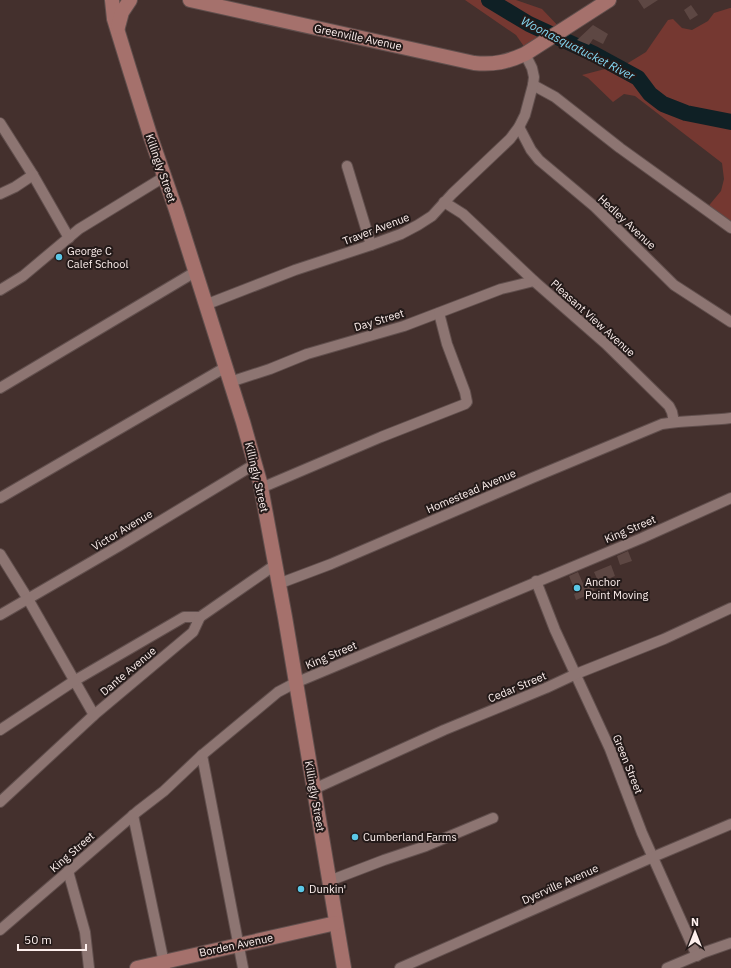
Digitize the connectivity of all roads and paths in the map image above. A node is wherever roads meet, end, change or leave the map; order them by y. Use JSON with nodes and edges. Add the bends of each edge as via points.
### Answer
{"nodes":[{"id":1,"x":112,"y":0,"type":"edge"},
{"id":2,"x":130,"y":0,"type":"edge"},
{"id":3,"x":190,"y":0,"type":"edge"},
{"id":4,"x":609,"y":0,"type":"edge"},
{"id":5,"x":118,"y":29,"type":"junction"},
{"id":6,"x":529,"y":51,"type":"junction"},
{"id":7,"x":534,"y":85,"type":"junction"},
{"id":8,"x":0,"y":123,"type":"edge"},
{"id":9,"x":519,"y":127,"type":"junction"},
{"id":10,"x":347,"y":166,"type":"dead end"},
{"id":11,"x":33,"y":175,"type":"junction"},
{"id":12,"x":164,"y":177,"type":"junction"},
{"id":13,"x":0,"y":194,"type":"edge"},
{"id":14,"x":444,"y":202,"type":"junction"},
{"id":15,"x":731,"y":228,"type":"edge"},
{"id":16,"x":69,"y":238,"type":"junction"},
{"id":17,"x":371,"y":245,"type":"junction"},
{"id":18,"x":195,"y":272,"type":"junction"},
{"id":19,"x":534,"y":281,"type":"junction"},
{"id":20,"x":0,"y":290,"type":"edge"},
{"id":21,"x":206,"y":305,"type":"junction"},
{"id":22,"x":439,"y":313,"type":"junction"},
{"id":23,"x":731,"y":322,"type":"edge"},
{"id":24,"x":226,"y":367,"type":"junction"},
{"id":25,"x":230,"y":382,"type":"junction"},
{"id":26,"x":0,"y":388,"type":"edge"},
{"id":27,"x":731,"y":418,"type":"edge"},
{"id":28,"x":674,"y":422,"type":"junction"},
{"id":29,"x":255,"y":464,"type":"junction"},
{"id":30,"x":261,"y":488,"type":"junction"},
{"id":31,"x":0,"y":498,"type":"edge"},
{"id":32,"x":731,"y":498,"type":"edge"},
{"id":33,"x":0,"y":554,"type":"edge"},
{"id":34,"x":274,"y":565,"type":"junction"},
{"id":35,"x":536,"y":581,"type":"junction"},
{"id":36,"x":278,"y":584,"type":"junction"},
{"id":37,"x":28,"y":599,"type":"junction"},
{"id":38,"x":731,"y":608,"type":"edge"},
{"id":39,"x":0,"y":615,"type":"edge"},
{"id":40,"x":200,"y":618,"type":"junction"},
{"id":41,"x":576,"y":674,"type":"junction"},
{"id":42,"x":74,"y":681,"type":"junction"},
{"id":43,"x":295,"y":683,"type":"junction"},
{"id":44,"x":94,"y":715,"type":"junction"},
{"id":45,"x":0,"y":730,"type":"edge"},
{"id":46,"x":202,"y":755,"type":"junction"},
{"id":47,"x":314,"y":789,"type":"junction"},
{"id":48,"x":0,"y":802,"type":"edge"},
{"id":49,"x":133,"y":816,"type":"junction"},
{"id":50,"x":493,"y":818,"type":"dead end"},
{"id":51,"x":731,"y":824,"type":"edge"},
{"id":52,"x":653,"y":857,"type":"junction"},
{"id":53,"x":68,"y":871,"type":"junction"},
{"id":54,"x":329,"y":881,"type":"junction"},
{"id":55,"x":336,"y":923,"type":"junction"},
{"id":56,"x":0,"y":930,"type":"edge"},
{"id":57,"x":731,"y":943,"type":"edge"},
{"id":58,"x":239,"y":945,"type":"junction"},
{"id":59,"x":697,"y":956,"type":"junction"},
{"id":60,"x":164,"y":965,"type":"edge"},
{"id":61,"x":679,"y":966,"type":"edge"},
{"id":62,"x":89,"y":968,"type":"edge"},
{"id":63,"x":137,"y":968,"type":"edge"},
{"id":64,"x":243,"y":968,"type":"edge"},
{"id":65,"x":344,"y":968,"type":"edge"},
{"id":66,"x":400,"y":968,"type":"edge"},
{"id":67,"x":667,"y":968,"type":"edge"}],
"edges":[{"from":1,"to":5,"type":"main road","name":"Killingly Street"},
{"from":2,"to":5,"type":"main road","via":[[122,12]]},
{"from":3,"to":6,"type":"main road","name":"Greenville Avenue","via":[[474,63],[500,63]]},
{"from":4,"to":6,"type":"main road","name":"Greenville Avenue"},
{"from":5,"to":12,"type":"main road","name":"Killingly Street"},
{"from":6,"to":7,"type":"street","name":"Traver Avenue"},
{"from":7,"to":9,"type":"street","name":"Traver Avenue"},
{"from":7,"to":15,"type":"street","via":[[554,97]]},
{"from":8,"to":11,"type":"street"},
{"from":9,"to":14,"type":"street","name":"Traver Avenue","via":[[510,139]]},
{"from":9,"to":23,"type":"street","name":"Hedley Avenue","via":[[539,160],[595,207],[674,285]]},
{"from":10,"to":17,"type":"street"},
{"from":11,"to":13,"type":"street"},
{"from":11,"to":16,"type":"street"},
{"from":12,"to":16,"type":"street","via":[[79,229]]},
{"from":12,"to":18,"type":"main road","name":"Killingly Street"},
{"from":14,"to":17,"type":"street","name":"Traver Avenue","via":[[432,216],[418,225]]},
{"from":14,"to":19,"type":"street","name":"Pleasant View Avenue","via":[[463,214]]},
{"from":16,"to":20,"type":"street","via":[[23,276]]},
{"from":17,"to":21,"type":"street","name":"Traver Avenue","via":[[295,270]]},
{"from":18,"to":21,"type":"main road","name":"Killingly Street"},
{"from":18,"to":26,"type":"street"},
{"from":19,"to":22,"type":"street","name":"Day Street","via":[[502,289]]},
{"from":19,"to":28,"type":"street","name":"Pleasant View Avenue","via":[[606,344],[669,406]]},
{"from":21,"to":24,"type":"main road","name":"Killingly Street"},
{"from":22,"to":25,"type":"street","name":"Day Street","via":[[404,326],[307,354]]},
{"from":22,"to":30,"type":"street","via":[[447,344],[465,392],[465,404]]},
{"from":24,"to":25,"type":"main road","name":"Killingly Street"},
{"from":24,"to":31,"type":"street"},
{"from":25,"to":29,"type":"main road","name":"Killingly Street"},
{"from":27,"to":28,"type":"street"},
{"from":28,"to":36,"type":"street","name":"Homestead Avenue","via":[[643,431],[378,545]]},
{"from":29,"to":30,"type":"main road","name":"Killingly Street"},
{"from":29,"to":37,"type":"street","name":"Victor Avenue"},
{"from":30,"to":34,"type":"main road","name":"Killingly Street"},
{"from":32,"to":35,"type":"street","name":"King Street"},
{"from":33,"to":37,"type":"street"},
{"from":34,"to":36,"type":"main road","name":"Killingly Street"},
{"from":34,"to":40,"type":"street","name":"Dante Avenue"},
{"from":35,"to":41,"type":"street","name":"Green Street"},
{"from":35,"to":43,"type":"street","name":"King Street"},
{"from":36,"to":43,"type":"main road","name":"Killingly Street"},
{"from":37,"to":39,"type":"street","name":"Victor Avenue"},
{"from":37,"to":42,"type":"street"},
{"from":38,"to":41,"type":"street","name":"Cedar Street","via":[[664,639]]},
{"from":40,"to":42,"type":"street","via":[[184,617]]},
{"from":40,"to":44,"type":"street","name":"Dante Avenue","via":[[193,632]]},
{"from":41,"to":47,"type":"street","name":"Cedar Street"},
{"from":41,"to":52,"type":"street","name":"Green Street","via":[[610,749]]},
{"from":42,"to":44,"type":"street"},
{"from":42,"to":45,"type":"street"},
{"from":43,"to":46,"type":"street","name":"King Street","via":[[278,692]]},
{"from":43,"to":47,"type":"main road","name":"Killingly Street"},
{"from":44,"to":48,"type":"street","name":"Dante Avenue"},
{"from":46,"to":49,"type":"street","name":"King Street"},
{"from":46,"to":58,"type":"street"},
{"from":47,"to":54,"type":"main road","name":"Killingly Street"},
{"from":49,"to":53,"type":"street","name":"King Street"},
{"from":49,"to":60,"type":"street"},
{"from":50,"to":54,"type":"street","via":[[426,846]]},
{"from":51,"to":52,"type":"street","name":"Dyerville Avenue"},
{"from":52,"to":59,"type":"street","name":"Green Street"},
{"from":52,"to":66,"type":"street","name":"Dyerville Avenue"},
{"from":53,"to":56,"type":"street","name":"King Street"},
{"from":53,"to":62,"type":"street","via":[[85,932]]},
{"from":54,"to":55,"type":"main road","name":"Killingly Street"},
{"from":55,"to":58,"type":"main road","name":"Borden Avenue"},
{"from":55,"to":65,"type":"main road","name":"Killingly Street"},
{"from":57,"to":59,"type":"street"},
{"from":58,"to":60,"type":"main road","name":"Borden Avenue"},
{"from":58,"to":64,"type":"street"},
{"from":59,"to":61,"type":"street"},
{"from":60,"to":63,"type":"main road","name":"Borden Avenue"},
{"from":61,"to":67,"type":"street"}]}
